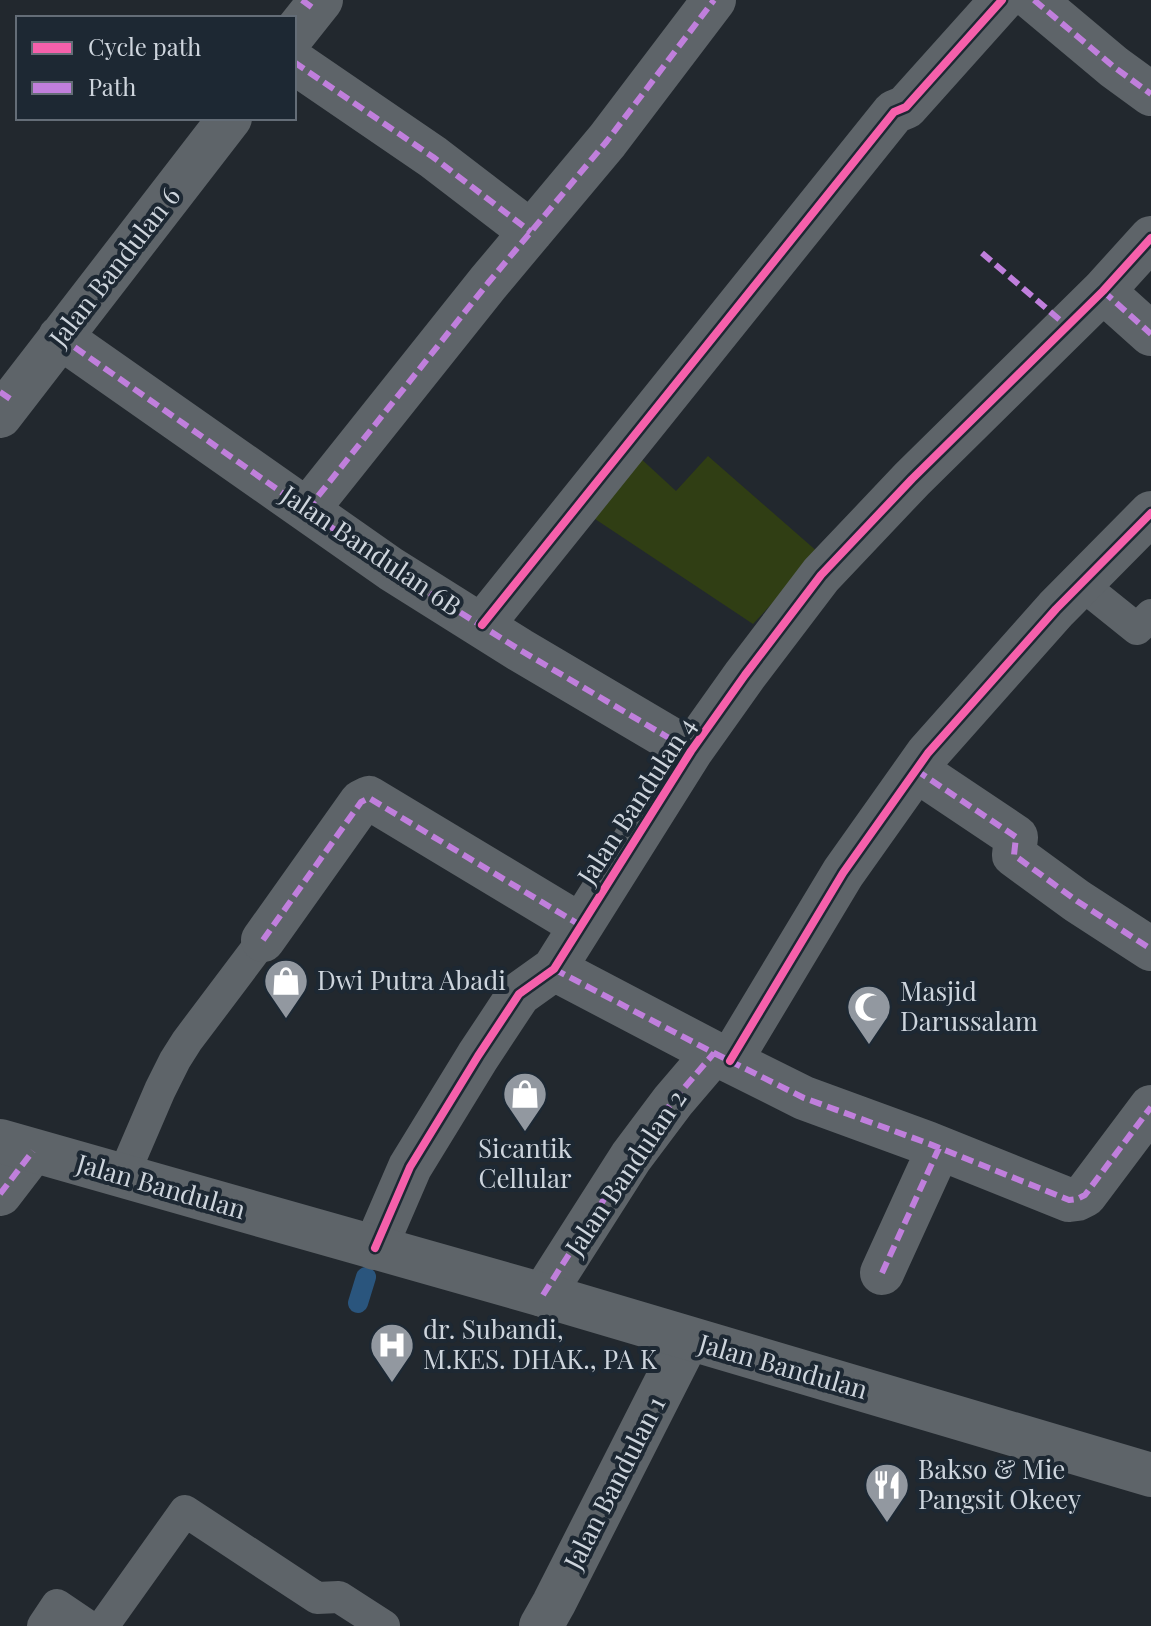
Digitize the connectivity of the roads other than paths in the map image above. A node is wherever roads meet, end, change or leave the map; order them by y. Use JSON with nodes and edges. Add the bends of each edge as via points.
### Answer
{"nodes":[{"id":1,"x":321,"y":0,"type":"edge"},
{"id":2,"x":714,"y":0,"type":"edge"},
{"id":3,"x":1002,"y":0,"type":"edge"},
{"id":4,"x":1034,"y":0,"type":"edge"},
{"id":5,"x":296,"y":31,"type":"edge"},
{"id":6,"x":296,"y":63,"type":"edge"},
{"id":7,"x":1151,"y":94,"type":"edge"},
{"id":8,"x":228,"y":120,"type":"edge"},
{"id":9,"x":531,"y":232,"type":"junction"},
{"id":10,"x":1151,"y":238,"type":"edge"},
{"id":11,"x":1103,"y":291,"type":"junction"},
{"id":12,"x":1151,"y":334,"type":"edge"},
{"id":13,"x":60,"y":337,"type":"junction"},
{"id":14,"x":4,"y":403,"type":"edge"},
{"id":15,"x":307,"y":510,"type":"junction"},
{"id":16,"x":1151,"y":513,"type":"edge"},
{"id":17,"x":1081,"y":584,"type":"junction"},
{"id":18,"x":1151,"y":615,"type":"edge"},
{"id":19,"x":482,"y":625,"type":"junction"},
{"id":20,"x":691,"y":751,"type":"junction"},
{"id":21,"x":916,"y":770,"type":"junction"},
{"id":22,"x":580,"y":925,"type":"junction"},
{"id":23,"x":263,"y":940,"type":"joint"},
{"id":24,"x":1151,"y":949,"type":"edge"},
{"id":25,"x":554,"y":969,"type":"junction"},
{"id":26,"x":722,"y":1057,"type":"junction"},
{"id":27,"x":1151,"y":1107,"type":"edge"},
{"id":28,"x":16,"y":1146,"type":"edge"},
{"id":29,"x":939,"y":1148,"type":"junction"},
{"id":30,"x":123,"y":1176,"type":"junction"},
{"id":31,"x":0,"y":1194,"type":"edge"},
{"id":32,"x":375,"y":1248,"type":"junction"},
{"id":33,"x":882,"y":1273,"type":"dead end"},
{"id":34,"x":543,"y":1295,"type":"junction"},
{"id":35,"x":688,"y":1339,"type":"junction"},
{"id":36,"x":1151,"y":1475,"type":"edge"},
{"id":37,"x":43,"y":1626,"type":"edge"},
{"id":38,"x":88,"y":1626,"type":"edge"},
{"id":39,"x":103,"y":1626,"type":"edge"},
{"id":40,"x":384,"y":1626,"type":"edge"},
{"id":41,"x":541,"y":1626,"type":"edge"}],
"edges":[{"from":1,"to":5,"type":"street"},
{"from":2,"to":9,"type":"street"},
{"from":3,"to":19,"type":"street","via":[[906,107],[894,112]]},
{"from":4,"to":7,"type":"street"},
{"from":6,"to":9,"type":"street"},
{"from":8,"to":13,"type":"street","name":"Jalan Bandulan 6"},
{"from":9,"to":15,"type":"street"},
{"from":10,"to":11,"type":"street","name":"Jalan Bandulan 4"},
{"from":11,"to":12,"type":"street"},
{"from":11,"to":20,"type":"street","name":"Jalan Bandulan 4","via":[[821,575]]},
{"from":13,"to":14,"type":"street","name":"Jalan Bandulan 6"},
{"from":13,"to":15,"type":"street","name":"Jalan Bandulan 6B"},
{"from":15,"to":19,"type":"street","name":"Jalan Bandulan 6B"},
{"from":16,"to":17,"type":"street","name":"Jalan Bandulan 2"},
{"from":17,"to":18,"type":"lane","via":[[1137,629]]},
{"from":17,"to":21,"type":"street","name":"Jalan Bandulan 2"},
{"from":19,"to":20,"type":"street","name":"Jalan Bandulan 6B"},
{"from":20,"to":22,"type":"street","name":"Jalan Bandulan 4"},
{"from":21,"to":24,"type":"street","via":[[1016,837],[1014,855]]},
{"from":21,"to":26,"type":"street","name":"Jalan Bandulan 2"},
{"from":22,"to":23,"type":"street","via":[[369,798],[361,802]]},
{"from":22,"to":25,"type":"street","name":"Jalan Bandulan 4"},
{"from":23,"to":30,"type":"lane","via":[[175,1060]]},
{"from":25,"to":26,"type":"street"},
{"from":25,"to":32,"type":"street","name":"Jalan Bandulan 4","via":[[519,994],[478,1056],[410,1167]]},
{"from":26,"to":29,"type":"street","via":[[804,1098]]},
{"from":26,"to":34,"type":"street","name":"Jalan Bandulan 2","via":[[673,1101]]},
{"from":27,"to":29,"type":"street","via":[[1090,1190],[1077,1199]]},
{"from":28,"to":30,"type":"street","name":"Jalan Bandulan"},
{"from":28,"to":31,"type":"street"},
{"from":29,"to":33,"type":"street"},
{"from":30,"to":32,"type":"street","name":"Jalan Bandulan"},
{"from":32,"to":34,"type":"street","name":"Jalan Bandulan"},
{"from":34,"to":35,"type":"street","name":"Jalan Bandulan"},
{"from":35,"to":36,"type":"street","name":"Jalan Bandulan"},
{"from":35,"to":41,"type":"street","name":"Jalan Bandulan 1"},
{"from":37,"to":38,"type":"lane","via":[[57,1605]]},
{"from":39,"to":40,"type":"lane","via":[[185,1511],[317,1598],[339,1597]]}]}
